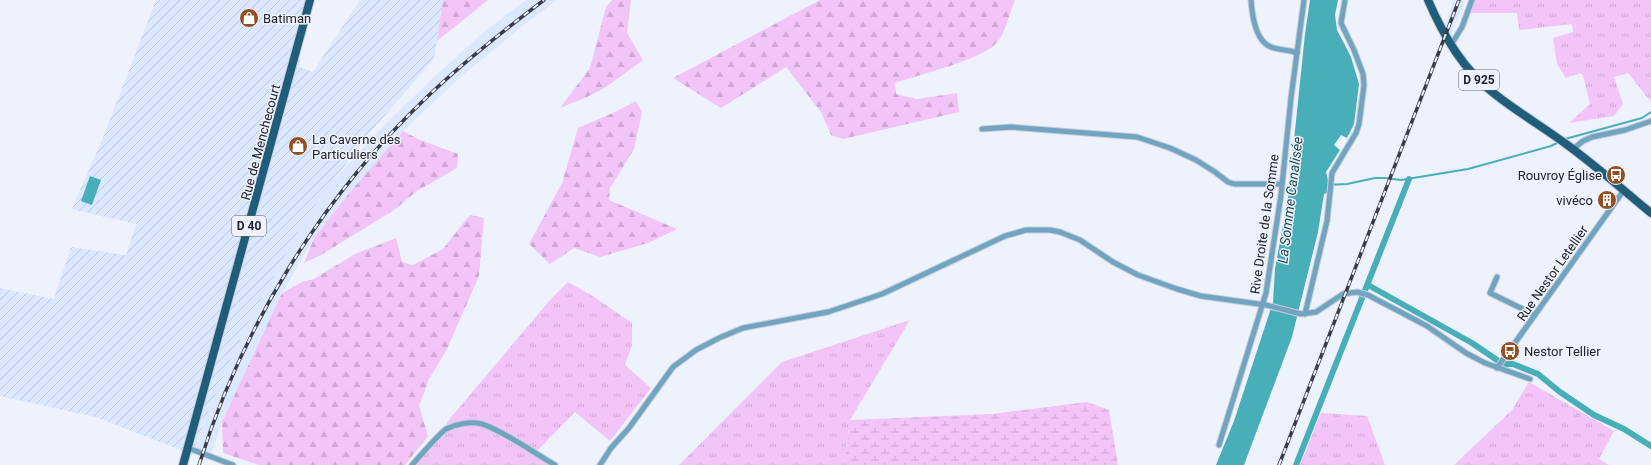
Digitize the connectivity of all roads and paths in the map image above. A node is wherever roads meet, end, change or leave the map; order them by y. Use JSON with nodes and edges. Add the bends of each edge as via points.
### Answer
{"nodes":[{"id":1,"x":310,"y":0,"type":"edge"},
{"id":2,"x":1251,"y":0,"type":"edge"},
{"id":3,"x":1304,"y":0,"type":"edge"},
{"id":4,"x":1345,"y":0,"type":"edge"},
{"id":5,"x":1428,"y":0,"type":"edge"},
{"id":6,"x":1472,"y":0,"type":"edge"},
{"id":7,"x":1451,"y":45,"type":"junction"},
{"id":8,"x":1298,"y":53,"type":"junction"},
{"id":9,"x":1651,"y":121,"type":"edge"},
{"id":10,"x":982,"y":129,"type":"dead end"},
{"id":11,"x":1573,"y":149,"type":"junction"},
{"id":12,"x":1282,"y":184,"type":"junction"},
{"id":13,"x":1624,"y":190,"type":"junction"},
{"id":14,"x":1651,"y":213,"type":"edge"},
{"id":15,"x":1497,"y":277,"type":"dead end"},
{"id":16,"x":1265,"y":304,"type":"junction"},
{"id":17,"x":1303,"y":314,"type":"junction"},
{"id":18,"x":1535,"y":316,"type":"junction"},
{"id":19,"x":1498,"y":368,"type":"junction"},
{"id":20,"x":1530,"y":379,"type":"dead end"},
{"id":21,"x":1219,"y":446,"type":"dead end"},
{"id":22,"x":188,"y":450,"type":"junction"},
{"id":23,"x":183,"y":465,"type":"edge"},
{"id":24,"x":233,"y":465,"type":"edge"},
{"id":25,"x":412,"y":465,"type":"edge"},
{"id":26,"x":555,"y":465,"type":"edge"},
{"id":27,"x":600,"y":465,"type":"edge"}],
"edges":[{"from":1,"to":22,"type":"main road","name":"Rue de Menchecourt","number":"D 40"},
{"from":2,"to":8,"type":"street","via":[[1257,29],[1263,40],[1269,46]]},
{"from":3,"to":8,"type":"street","name":"Rive Droite de la Somme"},
{"from":4,"to":17,"type":"street","via":[[1341,23],[1360,66],[1364,85],[1359,124],[1332,174],[1327,221]]},
{"from":5,"to":7,"type":"main road","number":"D 925"},
{"from":6,"to":7,"type":"street"},
{"from":7,"to":11,"type":"main road","number":"D 925","via":[[1491,91]]},
{"from":8,"to":12,"type":"street","name":"Rive Droite de la Somme"},
{"from":9,"to":11,"type":"street","via":[[1592,137]]},
{"from":10,"to":12,"type":"street","via":[[1011,127],[1137,137],[1196,160],[1234,184]]},
{"from":11,"to":13,"type":"main road","number":"D 925"},
{"from":12,"to":16,"type":"street","name":"Rive Droite de la Somme"},
{"from":13,"to":14,"type":"main road","number":"D 925"},
{"from":13,"to":18,"type":"street","name":"Rue Nestor Letellier"},
{"from":15,"to":18,"type":"street","via":[[1490,293]]},
{"from":16,"to":17,"type":"street"},
{"from":16,"to":21,"type":"street","name":"Rive Droite de la Somme"},
{"from":16,"to":27,"type":"street","via":[[1201,296],[1170,287],[1138,275],[1080,240],[1060,232],[1037,229],[1014,232],[865,301],[804,317],[743,328],[707,343],[673,367]]},
{"from":17,"to":19,"type":"street","via":[[1316,312],[1343,294],[1368,294],[1427,326],[1466,353]]},
{"from":18,"to":19,"type":"street","name":"Rue Nestor Letellier"},
{"from":19,"to":20,"type":"street"},
{"from":22,"to":23,"type":"main road","number":"D 40"},
{"from":22,"to":24,"type":"street"},
{"from":25,"to":26,"type":"street","via":[[445,430],[472,423],[482,424],[500,433]]}]}
